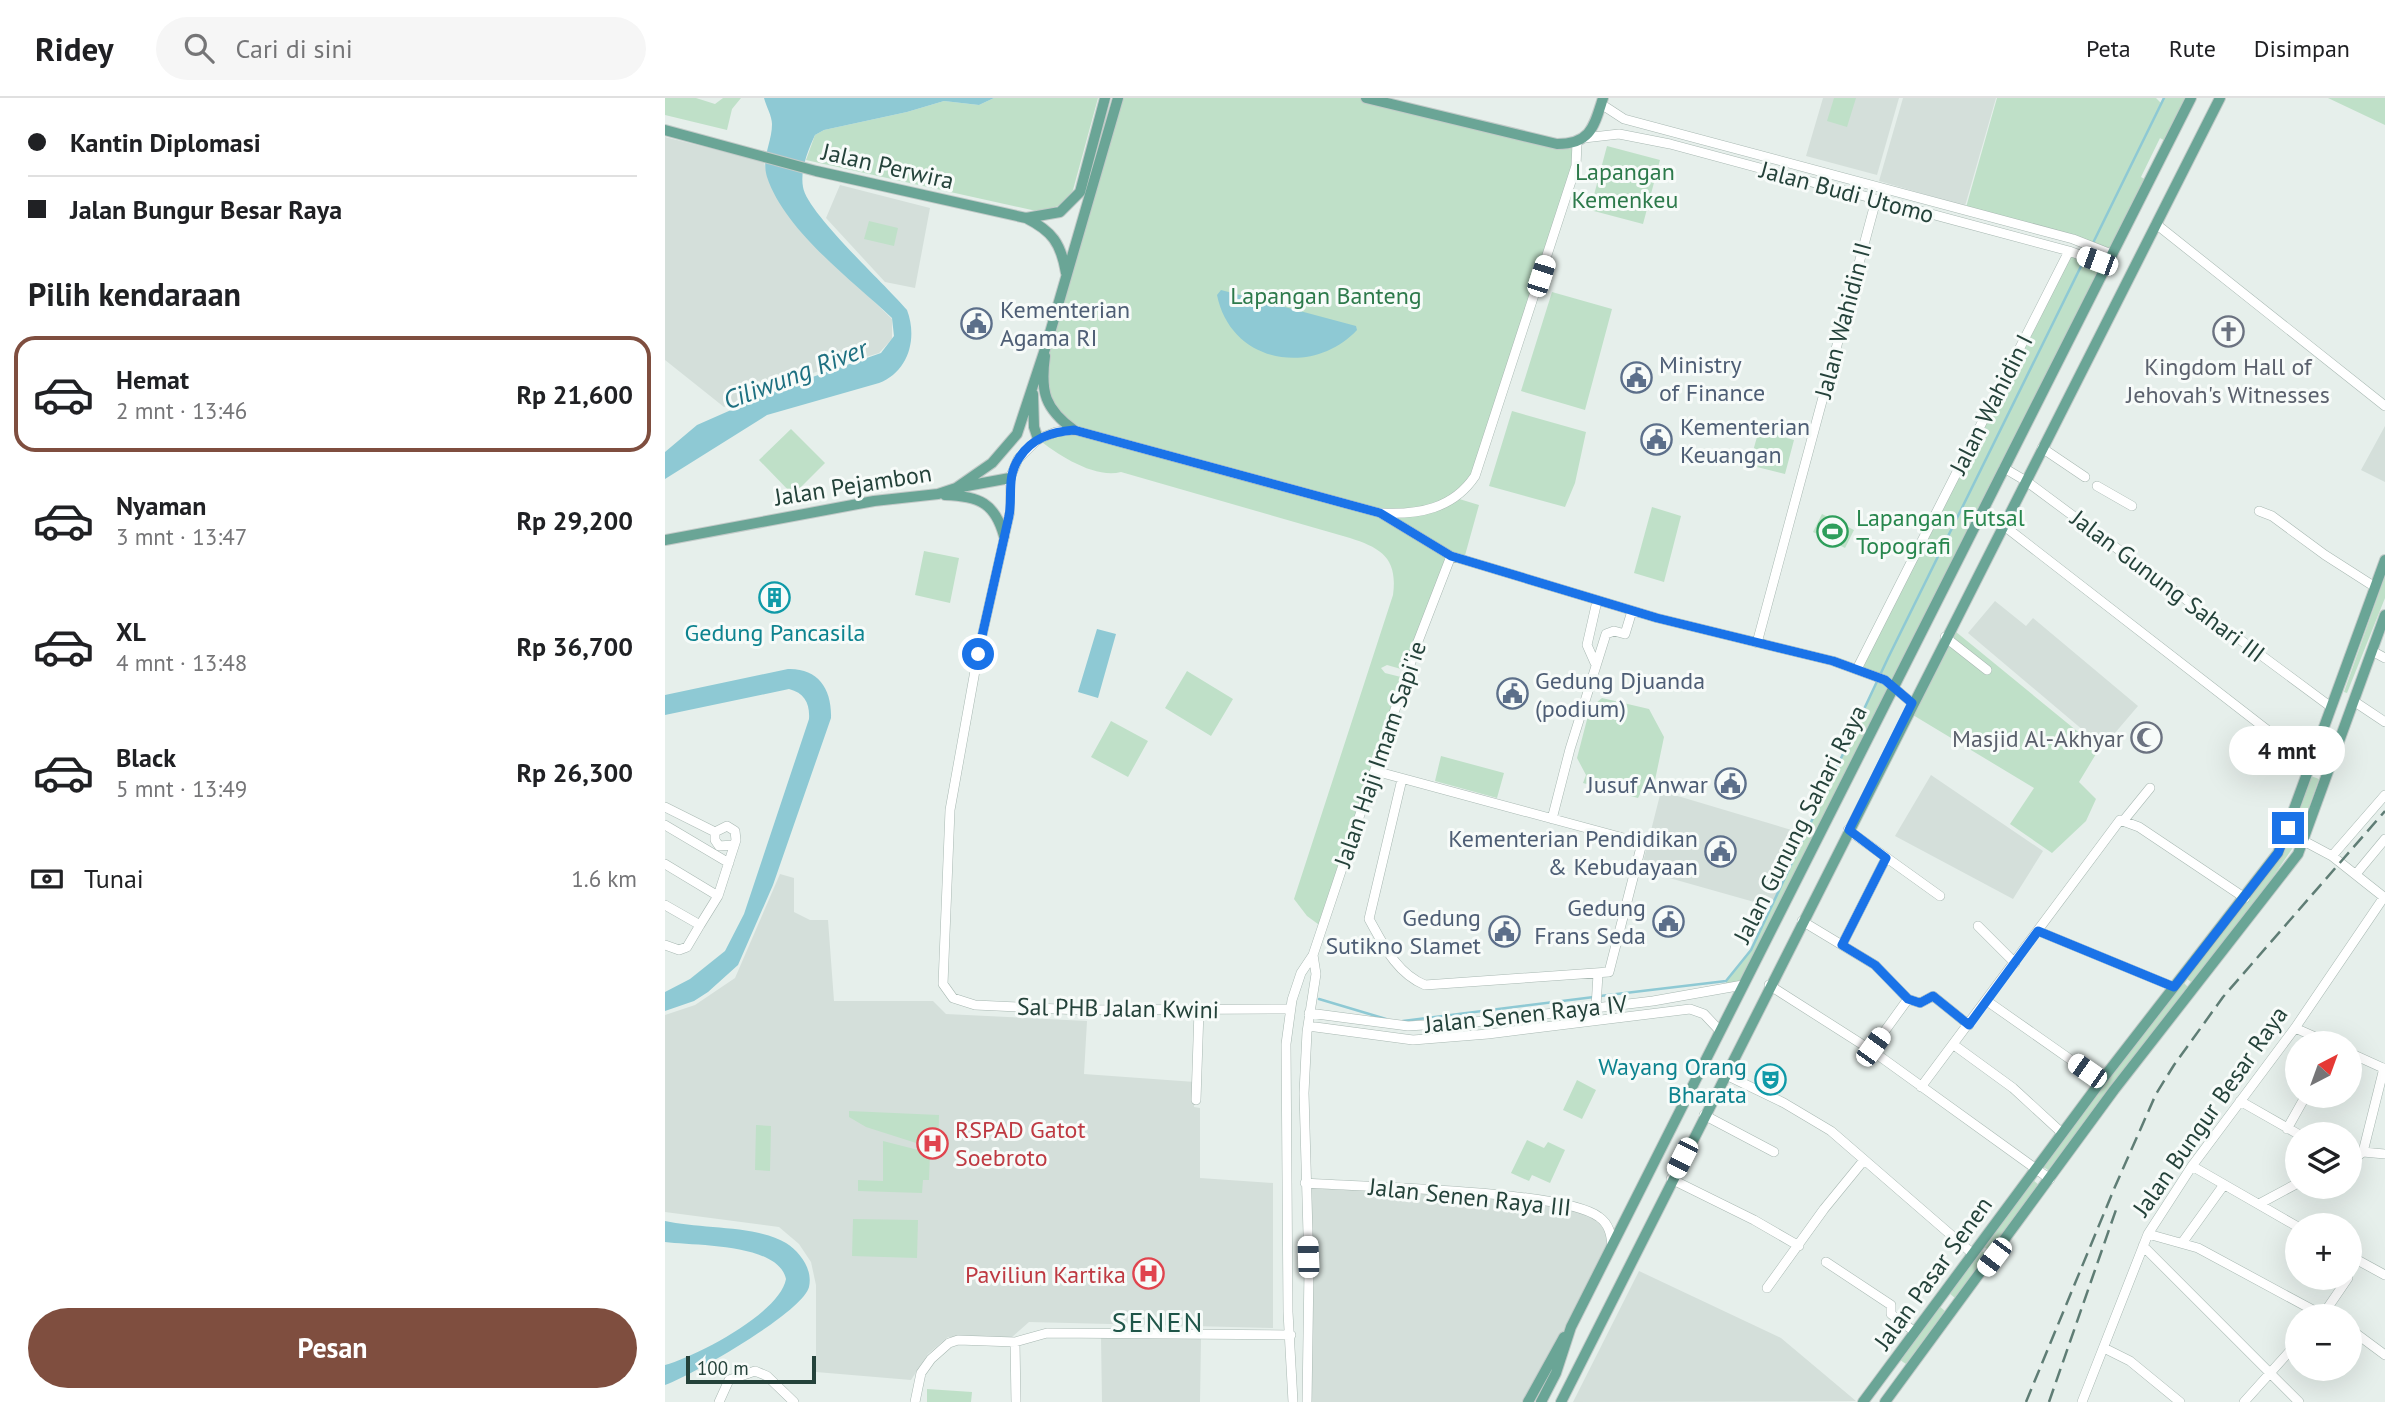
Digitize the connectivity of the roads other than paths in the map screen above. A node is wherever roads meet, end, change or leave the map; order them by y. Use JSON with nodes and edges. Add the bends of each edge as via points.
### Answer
{"nodes":[{"id":1,"x":1105,"y":98,"type":"edge"},
{"id":2,"x":1118,"y":98,"type":"edge"},
{"id":3,"x":1366,"y":98,"type":"edge"},
{"id":4,"x":2190,"y":98,"type":"edge"},
{"id":5,"x":2220,"y":98,"type":"edge"},
{"id":6,"x":1602,"y":101,"type":"edge"},
{"id":7,"x":665,"y":130,"type":"edge"},
{"id":8,"x":1581,"y":140,"type":"junction"},
{"id":9,"x":1875,"y":200,"type":"junction"},
{"id":10,"x":1026,"y":218,"type":"junction"},
{"id":11,"x":2156,"y":224,"type":"junction"},
{"id":12,"x":2069,"y":251,"type":"junction"},
{"id":13,"x":2105,"y":258,"type":"junction"},
{"id":14,"x":1067,"y":278,"type":"junction"},
{"id":15,"x":1047,"y":343,"type":"junction"},
{"id":16,"x":1033,"y":384,"type":"junction"},
{"id":17,"x":2385,"y":406,"type":"edge"},
{"id":18,"x":1074,"y":430,"type":"junction"},
{"id":19,"x":1038,"y":439,"type":"junction"},
{"id":20,"x":2042,"y":448,"type":"junction"},
{"id":21,"x":2004,"y":468,"type":"junction"},
{"id":22,"x":2085,"y":477,"type":"dead end"},
{"id":23,"x":1010,"y":478,"type":"junction"},
{"id":24,"x":2026,"y":481,"type":"junction"},
{"id":25,"x":2097,"y":485,"type":"dead end"},
{"id":26,"x":956,"y":488,"type":"junction"},
{"id":27,"x":938,"y":494,"type":"junction"},
{"id":28,"x":2132,"y":506,"type":"dead end"},
{"id":29,"x":2259,"y":511,"type":"dead end"},
{"id":30,"x":1380,"y":513,"type":"junction"},
{"id":31,"x":2003,"y":525,"type":"junction"},
{"id":32,"x":1004,"y":536,"type":"junction"},
{"id":33,"x":665,"y":540,"type":"edge"},
{"id":34,"x":1451,"y":556,"type":"junction"},
{"id":35,"x":2385,"y":560,"type":"edge"},
{"id":36,"x":2375,"y":587,"type":"junction"},
{"id":37,"x":1597,"y":601,"type":"junction"},
{"id":38,"x":1632,"y":611,"type":"junction"},
{"id":39,"x":2385,"y":615,"type":"edge"},
{"id":40,"x":1945,"y":637,"type":"junction"},
{"id":41,"x":1757,"y":643,"type":"junction"},
{"id":42,"x":2372,"y":651,"type":"junction"},
{"id":43,"x":2385,"y":658,"type":"edge"},
{"id":44,"x":1595,"y":663,"type":"junction"},
{"id":45,"x":1857,"y":669,"type":"junction"},
{"id":46,"x":1987,"y":670,"type":"dead end"},
{"id":47,"x":1885,"y":680,"type":"junction"},
{"id":48,"x":2361,"y":682,"type":"junction"},
{"id":49,"x":2355,"y":702,"type":"junction"},
{"id":50,"x":1912,"y":703,"type":"junction"},
{"id":51,"x":2329,"y":712,"type":"junction"},
{"id":52,"x":2351,"y":714,"type":"junction"},
{"id":53,"x":2385,"y":722,"type":"edge"},
{"id":54,"x":2346,"y":726,"type":"junction"},
{"id":55,"x":2310,"y":763,"type":"junction"},
{"id":56,"x":1375,"y":771,"type":"junction"},
{"id":57,"x":2328,"y":772,"type":"junction"},
{"id":58,"x":1402,"y":779,"type":"junction"},
{"id":59,"x":2150,"y":788,"type":"dead end"},
{"id":60,"x":2385,"y":795,"type":"edge"},
{"id":61,"x":665,"y":807,"type":"edge"},
{"id":62,"x":1552,"y":819,"type":"junction"},
{"id":63,"x":2124,"y":820,"type":"junction"},
{"id":64,"x":665,"y":825,"type":"edge"},
{"id":65,"x":1849,"y":830,"type":"junction"},
{"id":66,"x":715,"y":832,"type":"junction"},
{"id":67,"x":2287,"y":832,"type":"junction"},
{"id":68,"x":2305,"y":839,"type":"junction"},
{"id":69,"x":2385,"y":839,"type":"edge"},
{"id":70,"x":733,"y":845,"type":"junction"},
{"id":71,"x":2332,"y":856,"type":"junction"},
{"id":72,"x":1886,"y":858,"type":"junction"},
{"id":73,"x":729,"y":863,"type":"junction"},
{"id":74,"x":665,"y":864,"type":"edge"},
{"id":75,"x":2356,"y":874,"type":"junction"},
{"id":76,"x":718,"y":896,"type":"junction"},
{"id":77,"x":1940,"y":896,"type":"dead end"},
{"id":78,"x":2384,"y":897,"type":"edge"},
{"id":79,"x":2245,"y":898,"type":"junction"},
{"id":80,"x":665,"y":905,"type":"edge"},
{"id":81,"x":1802,"y":921,"type":"junction"},
{"id":82,"x":700,"y":925,"type":"junction"},
{"id":83,"x":1977,"y":926,"type":"dead end"},
{"id":84,"x":2038,"y":931,"type":"junction"},
{"id":85,"x":665,"y":945,"type":"edge"},
{"id":86,"x":1842,"y":945,"type":"junction"},
{"id":87,"x":1313,"y":955,"type":"junction"},
{"id":88,"x":2015,"y":963,"type":"junction"},
{"id":89,"x":1598,"y":974,"type":"junction"},
{"id":90,"x":1743,"y":985,"type":"junction"},
{"id":91,"x":1769,"y":985,"type":"junction"},
{"id":92,"x":2174,"y":987,"type":"junction"},
{"id":93,"x":1908,"y":999,"type":"junction"},
{"id":94,"x":1987,"y":1001,"type":"junction"},
{"id":95,"x":1639,"y":1003,"type":"junction"},
{"id":96,"x":1596,"y":1007,"type":"junction"},
{"id":97,"x":1290,"y":1009,"type":"junction"},
{"id":98,"x":1199,"y":1010,"type":"junction"},
{"id":99,"x":1310,"y":1013,"type":"junction"},
{"id":100,"x":1641,"y":1015,"type":"junction"},
{"id":101,"x":1487,"y":1021,"type":"junction"},
{"id":102,"x":1969,"y":1025,"type":"junction"},
{"id":103,"x":1308,"y":1026,"type":"junction"},
{"id":104,"x":1413,"y":1026,"type":"junction"},
{"id":105,"x":2295,"y":1028,"type":"junction"},
{"id":106,"x":1720,"y":1031,"type":"junction"},
{"id":107,"x":2302,"y":1031,"type":"edge"},
{"id":108,"x":1489,"y":1034,"type":"junction"},
{"id":109,"x":1413,"y":1040,"type":"junction"},
{"id":110,"x":1954,"y":1045,"type":"junction"},
{"id":111,"x":1871,"y":1050,"type":"junction"},
{"id":112,"x":2363,"y":1059,"type":"edge"},
{"id":113,"x":2385,"y":1068,"type":"edge"},
{"id":114,"x":1724,"y":1074,"type":"junction"},
{"id":115,"x":2101,"y":1081,"type":"junction"},
{"id":116,"x":1921,"y":1087,"type":"junction"},
{"id":117,"x":1286,"y":1093,"type":"junction"},
{"id":118,"x":1304,"y":1093,"type":"junction"},
{"id":119,"x":1196,"y":1100,"type":"dead end"},
{"id":120,"x":2240,"y":1101,"type":"junction"},
{"id":121,"x":1704,"y":1115,"type":"junction"},
{"id":122,"x":2285,"y":1128,"type":"edge"},
{"id":123,"x":2062,"y":1133,"type":"junction"},
{"id":124,"x":1774,"y":1152,"type":"dead end"},
{"id":125,"x":2363,"y":1152,"type":"joint"},
{"id":126,"x":2385,"y":1154,"type":"edge"},
{"id":127,"x":1864,"y":1160,"type":"junction"},
{"id":128,"x":2192,"y":1166,"type":"junction"},
{"id":129,"x":2036,"y":1168,"type":"junction"},
{"id":130,"x":1671,"y":1179,"type":"junction"},
{"id":131,"x":2050,"y":1179,"type":"junction"},
{"id":132,"x":1305,"y":1183,"type":"junction"},
{"id":133,"x":2223,"y":1186,"type":"junction"},
{"id":134,"x":2285,"y":1190,"type":"edge"},
{"id":135,"x":2259,"y":1204,"type":"junction"},
{"id":136,"x":2285,"y":1219,"type":"edge"},
{"id":137,"x":2148,"y":1234,"type":"junction"},
{"id":138,"x":2182,"y":1243,"type":"junction"},
{"id":139,"x":1798,"y":1245,"type":"junction"},
{"id":140,"x":2143,"y":1246,"type":"junction"},
{"id":141,"x":1612,"y":1247,"type":"junction"},
{"id":142,"x":1973,"y":1254,"type":"junction"},
{"id":143,"x":1826,"y":1262,"type":"dead end"},
{"id":144,"x":2362,"y":1262,"type":"edge"},
{"id":145,"x":2385,"y":1275,"type":"edge"},
{"id":146,"x":1767,"y":1288,"type":"dead end"},
{"id":147,"x":1941,"y":1297,"type":"junction"},
{"id":148,"x":2302,"y":1304,"type":"edge"},
{"id":149,"x":1956,"y":1308,"type":"junction"},
{"id":150,"x":1571,"y":1327,"type":"junction"},
{"id":151,"x":1915,"y":1332,"type":"junction"},
{"id":152,"x":1291,"y":1335,"type":"junction"},
{"id":153,"x":2362,"y":1338,"type":"edge"},
{"id":154,"x":1015,"y":1342,"type":"junction"},
{"id":155,"x":2104,"y":1348,"type":"junction"},
{"id":156,"x":2385,"y":1355,"type":"edge"},
{"id":157,"x":2285,"y":1356,"type":"edge"},
{"id":158,"x":2270,"y":1373,"type":"junction"},
{"id":159,"x":719,"y":1402,"type":"edge"},
{"id":160,"x":794,"y":1402,"type":"edge"},
{"id":161,"x":915,"y":1402,"type":"edge"},
{"id":162,"x":1016,"y":1402,"type":"edge"},
{"id":163,"x":1293,"y":1402,"type":"edge"},
{"id":164,"x":1307,"y":1402,"type":"edge"},
{"id":165,"x":1528,"y":1402,"type":"edge"},
{"id":166,"x":1541,"y":1402,"type":"edge"},
{"id":167,"x":1561,"y":1402,"type":"edge"},
{"id":168,"x":1863,"y":1402,"type":"edge"},
{"id":169,"x":1885,"y":1402,"type":"edge"},
{"id":170,"x":2082,"y":1402,"type":"edge"},
{"id":171,"x":2180,"y":1402,"type":"edge"},
{"id":172,"x":2244,"y":1402,"type":"edge"},
{"id":173,"x":2299,"y":1402,"type":"edge"}],
"edges":[{"from":1,"to":10,"type":"main road","via":[[1080,192],[1060,212]]},
{"from":2,"to":14,"type":"main road"},
{"from":3,"to":8,"type":"main road","via":[[1557,144]]},
{"from":4,"to":13,"type":"main road","name":"Jalan Gunung Sahari Raya"},
{"from":5,"to":11,"type":"main road","name":"Jalan Gunung Sahari Raya"},
{"from":6,"to":8,"type":"main road","via":[[1593,128]]},
{"from":6,"to":13,"type":"street","name":"Jalan Budi Utomo","via":[[1624,118],[2082,242]]},
{"from":7,"to":10,"type":"main road","name":"Jalan Perwira","via":[[816,171]]},
{"from":8,"to":9,"type":"street","name":"Jalan Budi Utomo","via":[[1629,135]]},
{"from":8,"to":30,"type":"street","via":[[1475,476],[1455,498],[1429,510],[1405,515]]},
{"from":9,"to":12,"type":"street","name":"Jalan Budi Utomo"},
{"from":9,"to":41,"type":"street","name":"Jalan Wahidin II"},
{"from":10,"to":14,"type":"main road","name":"Jalan Perwira","via":[[1058,240]]},
{"from":11,"to":17,"type":"street"},
{"from":11,"to":20,"type":"main road","name":"Jalan Gunung Sahari Raya"},
{"from":12,"to":13,"type":"street","name":"Jalan Budi Utomo"},
{"from":12,"to":45,"type":"street","name":"Jalan Wahidin I"},
{"from":13,"to":21,"type":"main road","name":"Jalan Gunung Sahari Raya"},
{"from":14,"to":15,"type":"main road"},
{"from":15,"to":16,"type":"main road","name":"Jalan Pejambon"},
{"from":15,"to":18,"type":"main road","via":[[1044,393],[1049,407]]},
{"from":16,"to":19,"type":"main road"},
{"from":16,"to":26,"type":"main road","name":"Jalan Pejambon","via":[[1016,436],[992,463]]},
{"from":18,"to":19,"type":"street"},
{"from":18,"to":30,"type":"street"},
{"from":19,"to":23,"type":"street","via":[[1018,459]]},
{"from":20,"to":22,"type":"street"},
{"from":20,"to":24,"type":"main road","name":"Jalan Gunung Sahari Raya"},
{"from":21,"to":24,"type":"street","name":"Jalan Gunung Sahari III"},
{"from":21,"to":47,"type":"main road","name":"Jalan Gunung Sahari Raya"},
{"from":23,"to":26,"type":"main road"},
{"from":23,"to":32,"type":"street"},
{"from":24,"to":31,"type":"main road","name":"Jalan Gunung Sahari Raya"},
{"from":24,"to":51,"type":"street","name":"Jalan Gunung Sahari III"},
{"from":25,"to":28,"type":"street"},
{"from":26,"to":27,"type":"main road","name":"Jalan Pejambon"},
{"from":27,"to":32,"type":"main road","via":[[967,496],[987,505],[997,513]]},
{"from":27,"to":33,"type":"main road","name":"Jalan Pejambon","via":[[874,501]]},
{"from":29,"to":36,"type":"street"},
{"from":30,"to":34,"type":"street"},
{"from":31,"to":40,"type":"main road","name":"Jalan Gunung Sahari Raya"},
{"from":31,"to":55,"type":"street"},
{"from":32,"to":98,"type":"street","name":"Sal PHB Jalan Kwini","via":[[950,810],[941,975],[948,994],[975,1005]]},
{"from":34,"to":37,"type":"street"},
{"from":34,"to":56,"type":"street","name":"Jalan Haji Imam Sapi'ie"},
{"from":35,"to":36,"type":"main road"},
{"from":36,"to":51,"type":"main road"},
{"from":37,"to":38,"type":"street"},
{"from":37,"to":44,"type":"street","via":[[1587,645]]},
{"from":38,"to":41,"type":"street"},
{"from":38,"to":44,"type":"street","via":[[1625,634],[1606,634]]},
{"from":39,"to":42,"type":"main road"},
{"from":40,"to":46,"type":"street"},
{"from":40,"to":50,"type":"main road","name":"Jalan Gunung Sahari Raya"},
{"from":41,"to":45,"type":"street"},
{"from":42,"to":43,"type":"street"},
{"from":42,"to":48,"type":"main road"},
{"from":44,"to":62,"type":"street"},
{"from":45,"to":47,"type":"street"},
{"from":47,"to":50,"type":"street"},
{"from":47,"to":90,"type":"main road","name":"Jalan Gunung Sahari Raya"},
{"from":48,"to":49,"type":"main road"},
{"from":48,"to":51,"type":"main road","via":[[2346,705]]},
{"from":49,"to":52,"type":"main road"},
{"from":49,"to":53,"type":"street"},
{"from":50,"to":65,"type":"main road","name":"Jalan Gunung Sahari Raya"},
{"from":51,"to":52,"type":"main road"},
{"from":51,"to":54,"type":"main road"},
{"from":51,"to":55,"type":"main road"},
{"from":52,"to":54,"type":"main road"},
{"from":54,"to":57,"type":"main road"},
{"from":55,"to":57,"type":"street"},
{"from":55,"to":67,"type":"main road"},
{"from":56,"to":58,"type":"street"},
{"from":56,"to":87,"type":"street","name":"Jalan Haji Imam Sapi'ie"},
{"from":57,"to":68,"type":"main road"},
{"from":58,"to":62,"type":"street"},
{"from":58,"to":89,"type":"street","via":[[1369,919],[1405,973],[1425,985]]},
{"from":59,"to":63,"type":"street"},
{"from":60,"to":71,"type":"street"},
{"from":61,"to":66,"type":"street"},
{"from":62,"to":89,"type":"street","via":[[1642,843],[1609,972]]},
{"from":63,"to":79,"type":"street"},
{"from":63,"to":84,"type":"street","via":[[2117,822]]},
{"from":64,"to":73,"type":"street"},
{"from":65,"to":72,"type":"street"},
{"from":65,"to":81,"type":"main road","name":"Jalan Gunung Sahari Raya"},
{"from":66,"to":70,"type":"street","via":[[719,846]]},
{"from":66,"to":70,"type":"street","via":[[724,826],[732,828],[736,835]]},
{"from":67,"to":68,"type":"street"},
{"from":67,"to":79,"type":"main road","via":[[2278,853]]},
{"from":68,"to":71,"type":"street"},
{"from":68,"to":131,"type":"main road","via":[[2291,864]]},
{"from":69,"to":75,"type":"street"},
{"from":70,"to":73,"type":"street"},
{"from":71,"to":75,"type":"street"},
{"from":72,"to":77,"type":"street"},
{"from":72,"to":86,"type":"street"},
{"from":73,"to":76,"type":"street"},
{"from":74,"to":76,"type":"street"},
{"from":75,"to":78,"type":"street"},
{"from":76,"to":82,"type":"street"},
{"from":78,"to":105,"type":"street","name":"Jalan Bungur Besar Raya"},
{"from":79,"to":92,"type":"main road"},
{"from":80,"to":82,"type":"street"},
{"from":81,"to":86,"type":"street"},
{"from":81,"to":91,"type":"main road","name":"Jalan Gunung Sahari Raya"},
{"from":82,"to":85,"type":"street","via":[[687,947],[680,950]]},
{"from":83,"to":88,"type":"street"},
{"from":84,"to":88,"type":"street"},
{"from":84,"to":92,"type":"street"},
{"from":86,"to":93,"type":"street","via":[[1884,972]]},
{"from":87,"to":97,"type":"street","name":"Jalan Haji Imam Sapi'ie","via":[[1301,973]]},
{"from":87,"to":99,"type":"street","name":"Jalan Haji Imam Sapi'ie","via":[[1316,974]]},
{"from":88,"to":94,"type":"street"},
{"from":89,"to":96,"type":"street"},
{"from":90,"to":95,"type":"street","name":"Jalan Senen Raya IV"},
{"from":90,"to":106,"type":"main road","name":"Jalan Gunung Sahari Raya"},
{"from":91,"to":111,"type":"street"},
{"from":91,"to":114,"type":"main road","name":"Jalan Gunung Sahari Raya"},
{"from":92,"to":115,"type":"main road"},
{"from":93,"to":102,"type":"street","via":[[1920,1003],[1933,996]]},
{"from":93,"to":111,"type":"street"},
{"from":94,"to":102,"type":"street"},
{"from":94,"to":115,"type":"street"},
{"from":95,"to":96,"type":"street","name":"Jalan Senen Raya IV"},
{"from":95,"to":100,"type":"street"},
{"from":96,"to":101,"type":"street","name":"Jalan Senen Raya IV"},
{"from":97,"to":98,"type":"street","name":"Sal PHB Jalan Kwini"},
{"from":97,"to":117,"type":"street","name":"Jalan Haji Imam Sapi'ie"},
{"from":98,"to":119,"type":"street"},
{"from":99,"to":103,"type":"street","name":"Jalan Haji Imam Sapi'ie"},
{"from":99,"to":104,"type":"street","name":"Jalan Senen Raya IV"},
{"from":100,"to":106,"type":"street","name":"Jalan Senen Raya IV","via":[[1696,1010]]},
{"from":100,"to":108,"type":"street","name":"Jalan Senen Raya IV"},
{"from":101,"to":104,"type":"street","name":"Jalan Senen Raya IV"},
{"from":101,"to":108,"type":"street"},
{"from":102,"to":110,"type":"street"},
{"from":103,"to":109,"type":"street","name":"Jalan Senen Raya IV"},
{"from":103,"to":118,"type":"street","name":"Jalan Haji Imam Sapi'ie"},
{"from":104,"to":109,"type":"street"},
{"from":105,"to":107,"type":"street"},
{"from":105,"to":120,"type":"street","name":"Jalan Bungur Besar Raya"},
{"from":106,"to":141,"type":"main road","name":"Jalan Gunung Sahari Raya"},
{"from":108,"to":109,"type":"street","name":"Jalan Senen Raya IV"},
{"from":110,"to":116,"type":"street"},
{"from":110,"to":123,"type":"street","via":[[2013,1088]]},
{"from":111,"to":116,"type":"street"},
{"from":112,"to":113,"type":"street"},
{"from":113,"to":125,"type":"street"},
{"from":114,"to":121,"type":"main road","name":"Jalan Gunung Sahari Raya"},
{"from":114,"to":127,"type":"street","via":[[1814,1119]]},
{"from":115,"to":123,"type":"main road"},
{"from":116,"to":129,"type":"street"},
{"from":117,"to":118,"type":"street"},
{"from":117,"to":152,"type":"street","name":"Jalan Haji Imam Sapi'ie"},
{"from":118,"to":132,"type":"street","name":"Jalan Haji Imam Sapi'ie"},
{"from":120,"to":122,"type":"street"},
{"from":120,"to":128,"type":"street","name":"Jalan Bungur Besar Raya"},
{"from":121,"to":124,"type":"street"},
{"from":121,"to":130,"type":"main road","name":"Jalan Gunung Sahari Raya"},
{"from":123,"to":129,"type":"main road"},
{"from":125,"to":126,"type":"street"},
{"from":127,"to":139,"type":"street"},
{"from":127,"to":142,"type":"street"},
{"from":128,"to":133,"type":"street"},
{"from":128,"to":137,"type":"street","name":"Jalan Bungur Besar Raya"},
{"from":129,"to":131,"type":"street"},
{"from":129,"to":142,"type":"main road","name":"Jalan Pasar Senen"},
{"from":130,"to":139,"type":"street"},
{"from":130,"to":167,"type":"main road","name":"Jalan Gunung Sahari Raya"},
{"from":131,"to":149,"type":"main road","name":"Jalan Pasar Senen"},
{"from":132,"to":141,"type":"street","name":"Jalan Senen Raya III","via":[[1572,1205],[1602,1218],[1611,1231]]},
{"from":132,"to":164,"type":"street","name":"Jalan Haji Imam Sapi'ie"},
{"from":133,"to":135,"type":"street"},
{"from":133,"to":138,"type":"street"},
{"from":134,"to":135,"type":"street"},
{"from":135,"to":136,"type":"street"},
{"from":137,"to":138,"type":"street"},
{"from":137,"to":140,"type":"street","name":"Jalan Bungur Besar Raya"},
{"from":138,"to":148,"type":"street"},
{"from":139,"to":146,"type":"street"},
{"from":140,"to":155,"type":"street","name":"Jalan Bungur Besar Raya"},
{"from":140,"to":158,"type":"street"},
{"from":141,"to":150,"type":"main road"},
{"from":142,"to":147,"type":"main road","name":"Jalan Pasar Senen"},
{"from":143,"to":151,"type":"street","via":[[1891,1304],[1891,1314]]},
{"from":144,"to":145,"type":"street"},
{"from":147,"to":149,"type":"main road"},
{"from":147,"to":151,"type":"main road","name":"Jalan Pasar Senen"},
{"from":149,"to":169,"type":"main road","name":"Jalan Pasar Senen"},
{"from":150,"to":165,"type":"main road"},
{"from":150,"to":166,"type":"main road"},
{"from":151,"to":168,"type":"main road","name":"Jalan Pasar Senen"},
{"from":152,"to":154,"type":"street","via":[[1047,1333]]},
{"from":152,"to":163,"type":"street","name":"Jalan Haji Imam Sapi'ie"},
{"from":153,"to":156,"type":"street"},
{"from":154,"to":161,"type":"street","via":[[949,1343],[921,1373]]},
{"from":154,"to":162,"type":"street"},
{"from":155,"to":170,"type":"street","name":"Jalan Bungur Besar Raya"},
{"from":155,"to":171,"type":"street","via":[[2130,1361]]},
{"from":157,"to":158,"type":"street"},
{"from":158,"to":172,"type":"street"},
{"from":158,"to":173,"type":"street"},
{"from":159,"to":160,"type":"street","via":[[729,1380],[755,1371],[767,1376]]}]}
